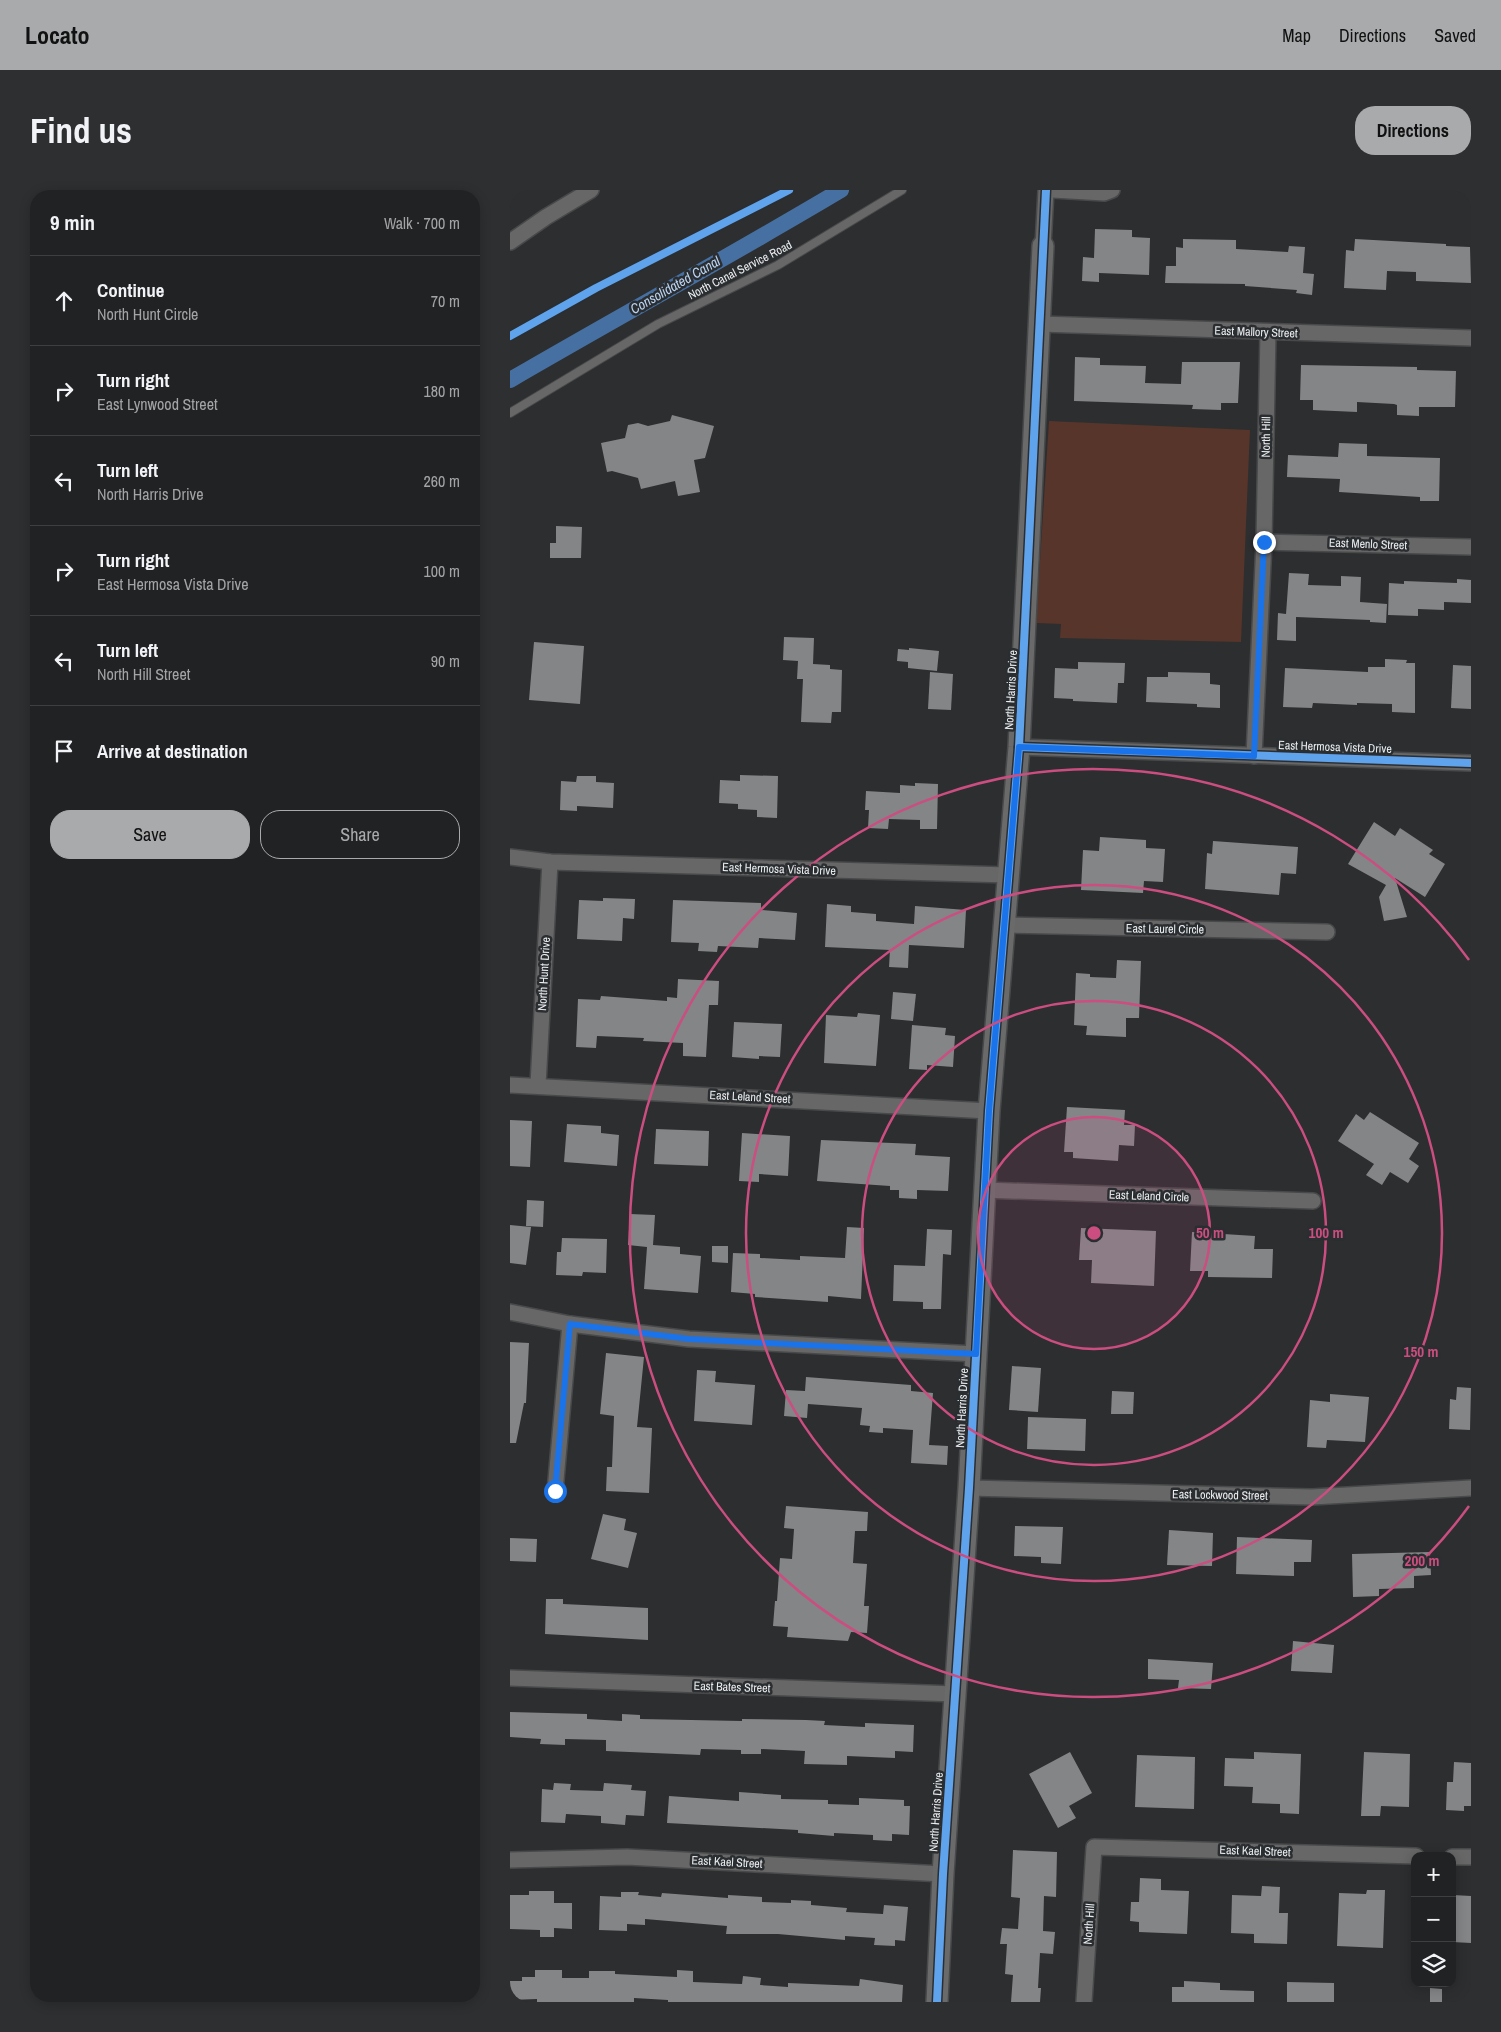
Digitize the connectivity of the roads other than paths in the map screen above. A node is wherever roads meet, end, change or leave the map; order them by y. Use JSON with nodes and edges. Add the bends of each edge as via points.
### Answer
{"nodes":[{"id":1,"x":592,"y":190,"type":"edge"},
{"id":2,"x":789,"y":190,"type":"edge"},
{"id":3,"x":902,"y":190,"type":"edge"},
{"id":4,"x":1046,"y":190,"type":"edge"},
{"id":5,"x":1053,"y":190,"type":"edge"},
{"id":6,"x":1112,"y":190,"type":"edge"},
{"id":7,"x":510,"y":242,"type":"edge"},
{"id":8,"x":1043,"y":246,"type":"joint"},
{"id":9,"x":1040,"y":324,"type":"junction"},
{"id":10,"x":1268,"y":332,"type":"junction"},
{"id":11,"x":510,"y":336,"type":"edge"},
{"id":12,"x":1471,"y":338,"type":"edge"},
{"id":13,"x":510,"y":413,"type":"edge"},
{"id":14,"x":1264,"y":542,"type":"junction"},
{"id":15,"x":1471,"y":547,"type":"edge"},
{"id":16,"x":1019,"y":747,"type":"junction"},
{"id":17,"x":1254,"y":756,"type":"junction"},
{"id":18,"x":1471,"y":763,"type":"edge"},
{"id":19,"x":510,"y":857,"type":"edge"},
{"id":20,"x":550,"y":862,"type":"junction"},
{"id":21,"x":1008,"y":876,"type":"junction"},
{"id":22,"x":1004,"y":926,"type":"junction"},
{"id":23,"x":1327,"y":932,"type":"dead end"},
{"id":24,"x":510,"y":1085,"type":"edge"},
{"id":25,"x":538,"y":1085,"type":"junction"},
{"id":26,"x":989,"y":1111,"type":"junction"},
{"id":27,"x":984,"y":1190,"type":"junction"},
{"id":28,"x":1313,"y":1201,"type":"dead end"},
{"id":29,"x":510,"y":1312,"type":"edge"},
{"id":30,"x":570,"y":1324,"type":"junction"},
{"id":31,"x":976,"y":1354,"type":"junction"},
{"id":32,"x":969,"y":1488,"type":"junction"},
{"id":33,"x":1471,"y":1488,"type":"edge"},
{"id":34,"x":555,"y":1491,"type":"dead end"},
{"id":35,"x":510,"y":1678,"type":"edge"},
{"id":36,"x":955,"y":1694,"type":"junction"},
{"id":37,"x":1094,"y":1847,"type":"joint"},
{"id":38,"x":1411,"y":1856,"type":"edge"},
{"id":39,"x":1456,"y":1857,"type":"edge"},
{"id":40,"x":1471,"y":1857,"type":"edge"},
{"id":41,"x":510,"y":1860,"type":"edge"},
{"id":42,"x":943,"y":1874,"type":"junction"},
{"id":43,"x":937,"y":2002,"type":"edge"},
{"id":44,"x":1084,"y":2002,"type":"edge"}],
"edges":[{"from":1,"to":7,"type":"street"},
{"from":2,"to":11,"type":"lane","via":[[596,288]]},
{"from":3,"to":13,"type":"lane","name":"North Canal Service Road","via":[[778,266],[658,324]]},
{"from":4,"to":8,"type":"street"},
{"from":5,"to":6,"type":"street","via":[[1104,193]]},
{"from":8,"to":9,"type":"street","name":"North Harris Drive"},
{"from":9,"to":10,"type":"street","name":"East Mallory Street"},
{"from":9,"to":16,"type":"street","name":"North Harris Drive"},
{"from":10,"to":12,"type":"street","name":"East Mallory Street"},
{"from":10,"to":14,"type":"street","name":"North Hill"},
{"from":14,"to":15,"type":"street","name":"East Menlo Street"},
{"from":14,"to":17,"type":"street","name":"North Hill"},
{"from":16,"to":17,"type":"street","name":"East Hermosa Vista Drive"},
{"from":16,"to":21,"type":"street","name":"North Harris Drive"},
{"from":17,"to":18,"type":"street","name":"East Hermosa Vista Drive"},
{"from":19,"to":20,"type":"street","name":"East Hermosa Vista Drive"},
{"from":20,"to":21,"type":"street","name":"East Hermosa Vista Drive"},
{"from":20,"to":25,"type":"street","name":"North Hunt Drive"},
{"from":21,"to":22,"type":"street","name":"North Harris Drive"},
{"from":22,"to":23,"type":"street","name":"East Laurel Circle"},
{"from":22,"to":26,"type":"street","name":"North Harris Drive"},
{"from":24,"to":25,"type":"street","name":"East Leland Street"},
{"from":25,"to":26,"type":"street","name":"East Leland Street"},
{"from":26,"to":27,"type":"street","name":"North Harris Drive"},
{"from":27,"to":28,"type":"street","name":"East Leland Circle"},
{"from":27,"to":31,"type":"street","name":"North Harris Drive"},
{"from":29,"to":30,"type":"street"},
{"from":30,"to":31,"type":"street","via":[[689,1339]]},
{"from":30,"to":34,"type":"street"},
{"from":31,"to":32,"type":"street","name":"North Harris Drive"},
{"from":32,"to":33,"type":"street","name":"East Lockwood Street","via":[[1312,1497]]},
{"from":32,"to":36,"type":"street","name":"North Harris Drive"},
{"from":35,"to":36,"type":"street","name":"East Bates Street"},
{"from":36,"to":42,"type":"street","name":"North Harris Drive"},
{"from":37,"to":38,"type":"street","name":"East Kael Street"},
{"from":37,"to":44,"type":"street","name":"North Hill"},
{"from":39,"to":40,"type":"street"},
{"from":41,"to":42,"type":"street","name":"East Kael Street","via":[[626,1857]]},
{"from":42,"to":43,"type":"street","name":"North Harris Drive"}]}
